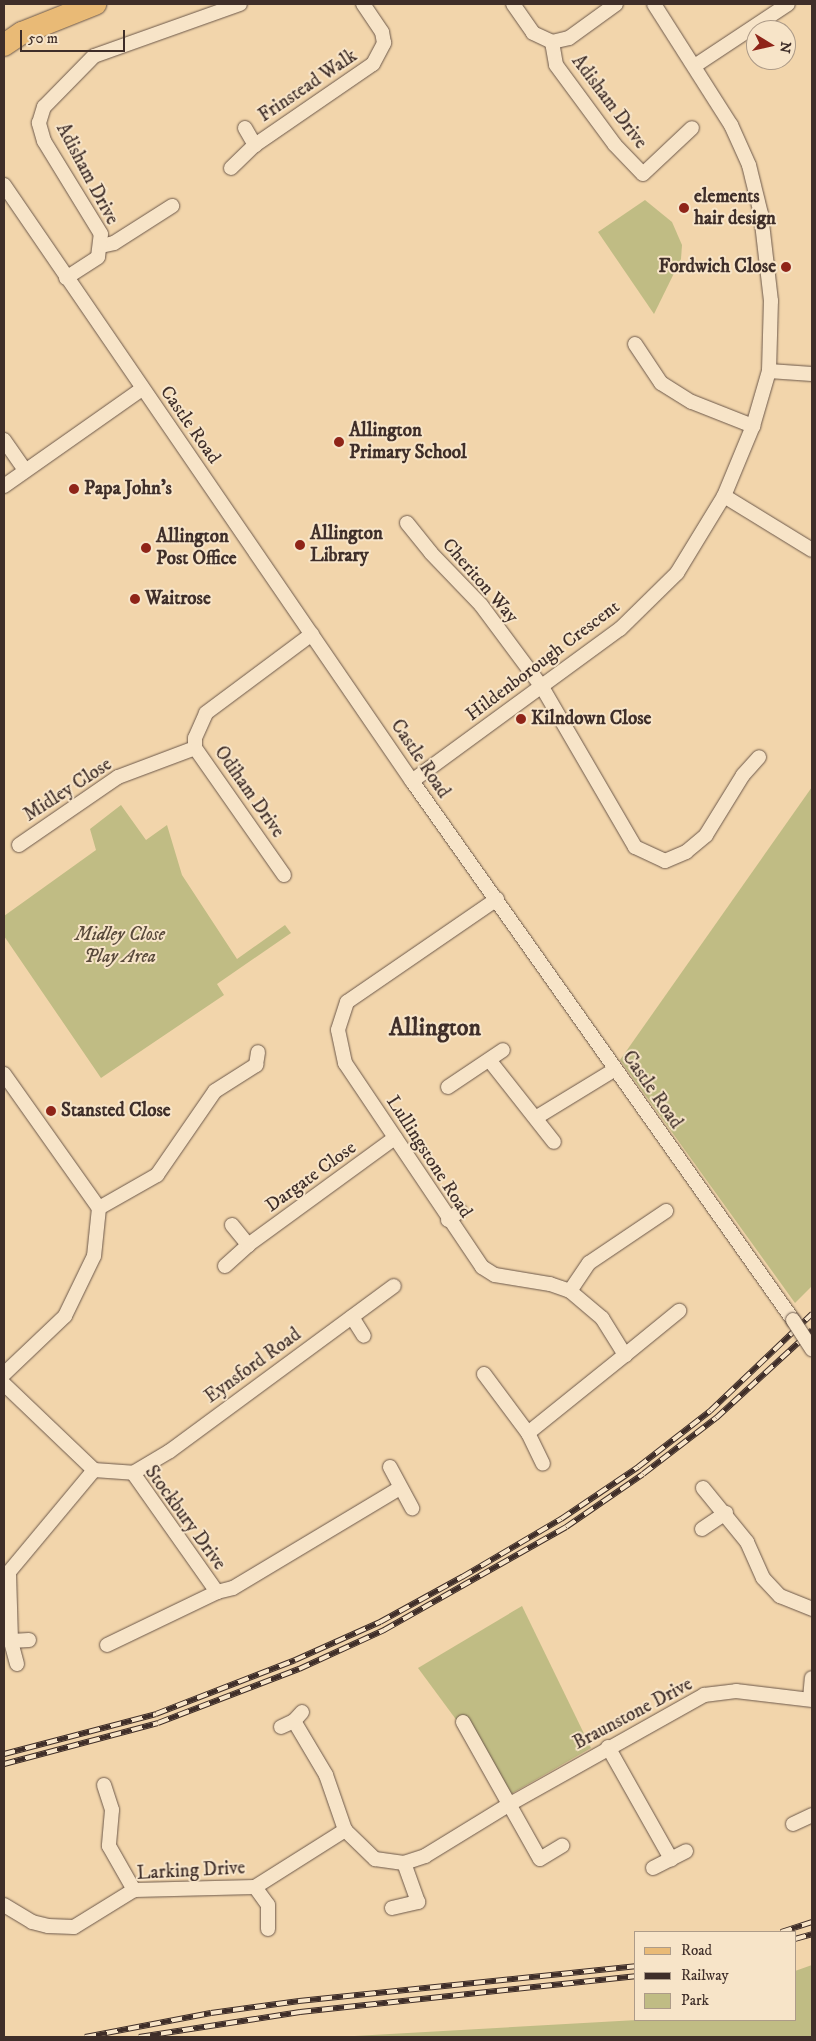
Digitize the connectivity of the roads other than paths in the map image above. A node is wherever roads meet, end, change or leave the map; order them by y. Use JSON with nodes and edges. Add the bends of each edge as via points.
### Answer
{"nodes":[{"id":1,"x":95,"y":4,"type":"edge"},
{"id":2,"x":240,"y":4,"type":"edge"},
{"id":3,"x":363,"y":4,"type":"edge"},
{"id":4,"x":513,"y":4,"type":"edge"},
{"id":5,"x":616,"y":4,"type":"edge"},
{"id":6,"x":654,"y":4,"type":"edge"},
{"id":7,"x":788,"y":4,"type":"edge"},
{"id":8,"x":552,"y":42,"type":"junction"},
{"id":9,"x":4,"y":45,"type":"edge"},
{"id":10,"x":696,"y":65,"type":"junction"},
{"id":11,"x":245,"y":128,"type":"dead end"},
{"id":12,"x":692,"y":128,"type":"dead end"},
{"id":13,"x":255,"y":145,"type":"junction"},
{"id":14,"x":231,"y":168,"type":"dead end"},
{"id":15,"x":4,"y":185,"type":"edge"},
{"id":16,"x":172,"y":206,"type":"dead end"},
{"id":17,"x":101,"y":246,"type":"junction"},
{"id":18,"x":66,"y":278,"type":"junction"},
{"id":19,"x":635,"y":344,"type":"dead end"},
{"id":20,"x":770,"y":371,"type":"junction"},
{"id":21,"x":812,"y":374,"type":"edge"},
{"id":22,"x":142,"y":389,"type":"junction"},
{"id":23,"x":753,"y":426,"type":"junction"},
{"id":24,"x":4,"y":440,"type":"edge"},
{"id":25,"x":24,"y":470,"type":"junction"},
{"id":26,"x":4,"y":486,"type":"edge"},
{"id":27,"x":724,"y":496,"type":"junction"},
{"id":28,"x":407,"y":523,"type":"dead end"},
{"id":29,"x":812,"y":550,"type":"edge"},
{"id":30,"x":312,"y":634,"type":"junction"},
{"id":31,"x":542,"y":687,"type":"junction"},
{"id":32,"x":195,"y":748,"type":"junction"},
{"id":33,"x":759,"y":757,"type":"dead end"},
{"id":34,"x":412,"y":780,"type":"junction"},
{"id":35,"x":19,"y":845,"type":"dead end"},
{"id":36,"x":284,"y":875,"type":"dead end"},
{"id":37,"x":497,"y":899,"type":"junction"},
{"id":38,"x":503,"y":1050,"type":"dead end"},
{"id":39,"x":258,"y":1052,"type":"dead end"},
{"id":40,"x":490,"y":1060,"type":"junction"},
{"id":41,"x":614,"y":1070,"type":"junction"},
{"id":42,"x":4,"y":1074,"type":"edge"},
{"id":43,"x":448,"y":1086,"type":"dead end"},
{"id":44,"x":537,"y":1117,"type":"junction"},
{"id":45,"x":395,"y":1138,"type":"junction"},
{"id":46,"x":554,"y":1142,"type":"dead end"},
{"id":47,"x":99,"y":1208,"type":"junction"},
{"id":48,"x":460,"y":1211,"type":"dead end"},
{"id":49,"x":666,"y":1211,"type":"dead end"},
{"id":50,"x":448,"y":1220,"type":"junction"},
{"id":51,"x":232,"y":1225,"type":"dead end"},
{"id":52,"x":248,"y":1245,"type":"junction"},
{"id":53,"x":225,"y":1266,"type":"dead end"},
{"id":54,"x":394,"y":1286,"type":"dead end"},
{"id":55,"x":570,"y":1291,"type":"junction"},
{"id":56,"x":679,"y":1311,"type":"dead end"},
{"id":57,"x":352,"y":1317,"type":"junction"},
{"id":58,"x":364,"y":1336,"type":"dead end"},
{"id":59,"x":812,"y":1349,"type":"edge"},
{"id":60,"x":625,"y":1355,"type":"junction"},
{"id":61,"x":484,"y":1374,"type":"dead end"},
{"id":62,"x":4,"y":1375,"type":"edge"},
{"id":63,"x":528,"y":1434,"type":"junction"},
{"id":64,"x":543,"y":1464,"type":"dead end"},
{"id":65,"x":390,"y":1467,"type":"dead end"},
{"id":66,"x":94,"y":1470,"type":"junction"},
{"id":67,"x":133,"y":1473,"type":"junction"},
{"id":68,"x":400,"y":1488,"type":"junction"},
{"id":69,"x":703,"y":1488,"type":"dead end"},
{"id":70,"x":412,"y":1508,"type":"dead end"},
{"id":71,"x":726,"y":1513,"type":"junction"},
{"id":72,"x":702,"y":1529,"type":"dead end"},
{"id":73,"x":217,"y":1592,"type":"junction"},
{"id":74,"x":812,"y":1609,"type":"edge"},
{"id":75,"x":29,"y":1640,"type":"dead end"},
{"id":76,"x":11,"y":1641,"type":"junction"},
{"id":77,"x":107,"y":1645,"type":"dead end"},
{"id":78,"x":17,"y":1664,"type":"dead end"},
{"id":79,"x":812,"y":1678,"type":"edge"},
{"id":80,"x":811,"y":1699,"type":"edge"},
{"id":81,"x":293,"y":1720,"type":"dead end"},
{"id":82,"x":463,"y":1722,"type":"dead end"},
{"id":83,"x":608,"y":1748,"type":"junction"},
{"id":84,"x":104,"y":1785,"type":"dead end"},
{"id":85,"x":510,"y":1804,"type":"junction"},
{"id":86,"x":812,"y":1815,"type":"edge"},
{"id":87,"x":793,"y":1824,"type":"dead end"},
{"id":88,"x":345,"y":1830,"type":"junction"},
{"id":89,"x":562,"y":1846,"type":"dead end"},
{"id":90,"x":686,"y":1851,"type":"dead end"},
{"id":91,"x":671,"y":1859,"type":"junction"},
{"id":92,"x":404,"y":1863,"type":"junction"},
{"id":93,"x":653,"y":1868,"type":"dead end"},
{"id":94,"x":255,"y":1887,"type":"junction"},
{"id":95,"x":134,"y":1890,"type":"junction"},
{"id":96,"x":5,"y":1908,"type":"edge"},
{"id":97,"x":392,"y":1908,"type":"dead end"},
{"id":98,"x":267,"y":1929,"type":"dead end"}],
"edges":[{"from":1,"to":9,"type":"main road","via":[[22,33]]},
{"from":2,"to":17,"type":"street","name":"Adisham Drive","via":[[94,56],[44,106],[39,123],[44,141],[97,223],[102,234]]},
{"from":3,"to":13,"type":"street","name":"Frinstead Walk","via":[[382,32],[384,43],[374,64]]},
{"from":4,"to":8,"type":"street","name":"Adisham Drive","via":[[533,33]]},
{"from":5,"to":8,"type":"street","name":"Adisham Drive","via":[[569,38]]},
{"from":6,"to":10,"type":"street","name":"Hildenborough Crescent"},
{"from":7,"to":10,"type":"street"},
{"from":8,"to":12,"type":"street","name":"Adisham Drive","via":[[556,65],[615,145],[643,174]]},
{"from":10,"to":20,"type":"street","name":"Hildenborough Crescent","via":[[740,144],[761,214],[771,300]]},
{"from":11,"to":13,"type":"street","name":"Frinstead Walk"},
{"from":13,"to":14,"type":"street","name":"Frinstead Walk"},
{"from":15,"to":18,"type":"street","name":"Castle Road"},
{"from":16,"to":17,"type":"street","name":"Adisham Drive","via":[[114,243]]},
{"from":17,"to":18,"type":"street","name":"Adisham Drive","via":[[98,256]]},
{"from":18,"to":22,"type":"street","name":"Castle Road"},
{"from":19,"to":23,"type":"street","via":[[661,383],[692,402]]},
{"from":20,"to":21,"type":"street"},
{"from":20,"to":23,"type":"street","name":"Hildenborough Crescent"},
{"from":22,"to":25,"type":"street"},
{"from":22,"to":30,"type":"street","name":"Castle Road"},
{"from":23,"to":27,"type":"street","name":"Hildenborough Crescent"},
{"from":24,"to":25,"type":"street"},
{"from":25,"to":26,"type":"street"},
{"from":27,"to":29,"type":"street"},
{"from":27,"to":31,"type":"street","name":"Hildenborough Crescent","via":[[677,573],[620,629]]},
{"from":28,"to":31,"type":"street","name":"Cheriton Way","via":[[431,553],[481,604]]},
{"from":30,"to":32,"type":"street","name":"Odiham Drive","via":[[206,712],[197,729]]},
{"from":30,"to":34,"type":"street","name":"Castle Road"},
{"from":31,"to":33,"type":"street","via":[[635,847],[664,861],[686,852],[706,835],[743,775]]},
{"from":31,"to":34,"type":"street","name":"Hildenborough Crescent"},
{"from":32,"to":35,"type":"street","name":"Midley Close","via":[[118,777]]},
{"from":32,"to":36,"type":"street","name":"Odiham Drive"},
{"from":34,"to":37,"type":"street","name":"Castle Road"},
{"from":37,"to":41,"type":"street","name":"Castle Road"},
{"from":37,"to":45,"type":"street","name":"Lullingstone Road","via":[[347,1002],[338,1030],[345,1063]]},
{"from":38,"to":40,"type":"street"},
{"from":39,"to":47,"type":"street","via":[[256,1064],[215,1091],[157,1175]]},
{"from":40,"to":43,"type":"street"},
{"from":40,"to":44,"type":"street"},
{"from":41,"to":44,"type":"street"},
{"from":41,"to":59,"type":"street","name":"Castle Road","bridge":true},
{"from":42,"to":47,"type":"street"},
{"from":44,"to":46,"type":"street"},
{"from":45,"to":50,"type":"street","name":"Lullingstone Road"},
{"from":45,"to":52,"type":"street","name":"Dargate Close"},
{"from":47,"to":62,"type":"street","via":[[94,1256],[65,1316]]},
{"from":48,"to":50,"type":"street"},
{"from":49,"to":55,"type":"street","via":[[589,1263]]},
{"from":50,"to":55,"type":"street","name":"Lullingstone Road","via":[[482,1267],[495,1275],[550,1284]]},
{"from":51,"to":52,"type":"street"},
{"from":52,"to":53,"type":"street","name":"Dargate Close"},
{"from":54,"to":57,"type":"street","name":"Eynsford Road"},
{"from":55,"to":60,"type":"street","name":"Lullingstone Road","via":[[602,1318]]},
{"from":56,"to":60,"type":"street"},
{"from":57,"to":58,"type":"street"},
{"from":57,"to":67,"type":"street","name":"Eynsford Road","via":[[170,1451]]},
{"from":60,"to":63,"type":"street"},
{"from":61,"to":63,"type":"street"},
{"from":62,"to":66,"type":"street"},
{"from":63,"to":64,"type":"street"},
{"from":65,"to":68,"type":"street"},
{"from":66,"to":67,"type":"street","name":"Stockbury Drive"},
{"from":66,"to":76,"type":"street","via":[[9,1572]]},
{"from":67,"to":73,"type":"street","name":"Stockbury Drive"},
{"from":68,"to":70,"type":"street"},
{"from":68,"to":73,"type":"street","name":"Stockbury Drive","via":[[233,1588]]},
{"from":69,"to":71,"type":"street"},
{"from":71,"to":72,"type":"street"},
{"from":71,"to":74,"type":"street","via":[[747,1542],[764,1578],[780,1596]]},
{"from":73,"to":77,"type":"street"},
{"from":75,"to":76,"type":"street"},
{"from":76,"to":78,"type":"street"},
{"from":79,"to":80,"type":"street"},
{"from":80,"to":83,"type":"street","name":"Braunstone Drive","via":[[736,1691],[704,1695]]},
{"from":81,"to":88,"type":"street","name":"Braunstone Drive","via":[[326,1775]]},
{"from":82,"to":85,"type":"street"},
{"from":83,"to":85,"type":"street","name":"Braunstone Drive"},
{"from":83,"to":91,"type":"street"},
{"from":84,"to":95,"type":"street","via":[[112,1810],[109,1846]]},
{"from":85,"to":89,"type":"street","via":[[540,1859]]},
{"from":85,"to":92,"type":"street","name":"Braunstone Drive","via":[[425,1856]]},
{"from":86,"to":87,"type":"street"},
{"from":88,"to":92,"type":"street","name":"Braunstone Drive","via":[[375,1859]]},
{"from":88,"to":94,"type":"street","name":"Larking Drive"},
{"from":90,"to":91,"type":"street"},
{"from":91,"to":93,"type":"street"},
{"from":92,"to":97,"type":"street","via":[[418,1902]]},
{"from":94,"to":95,"type":"street","name":"Larking Drive"},
{"from":94,"to":98,"type":"street","via":[[268,1905]]},
{"from":95,"to":96,"type":"street","name":"Larking Drive","via":[[74,1927],[32,1922]]}]}
